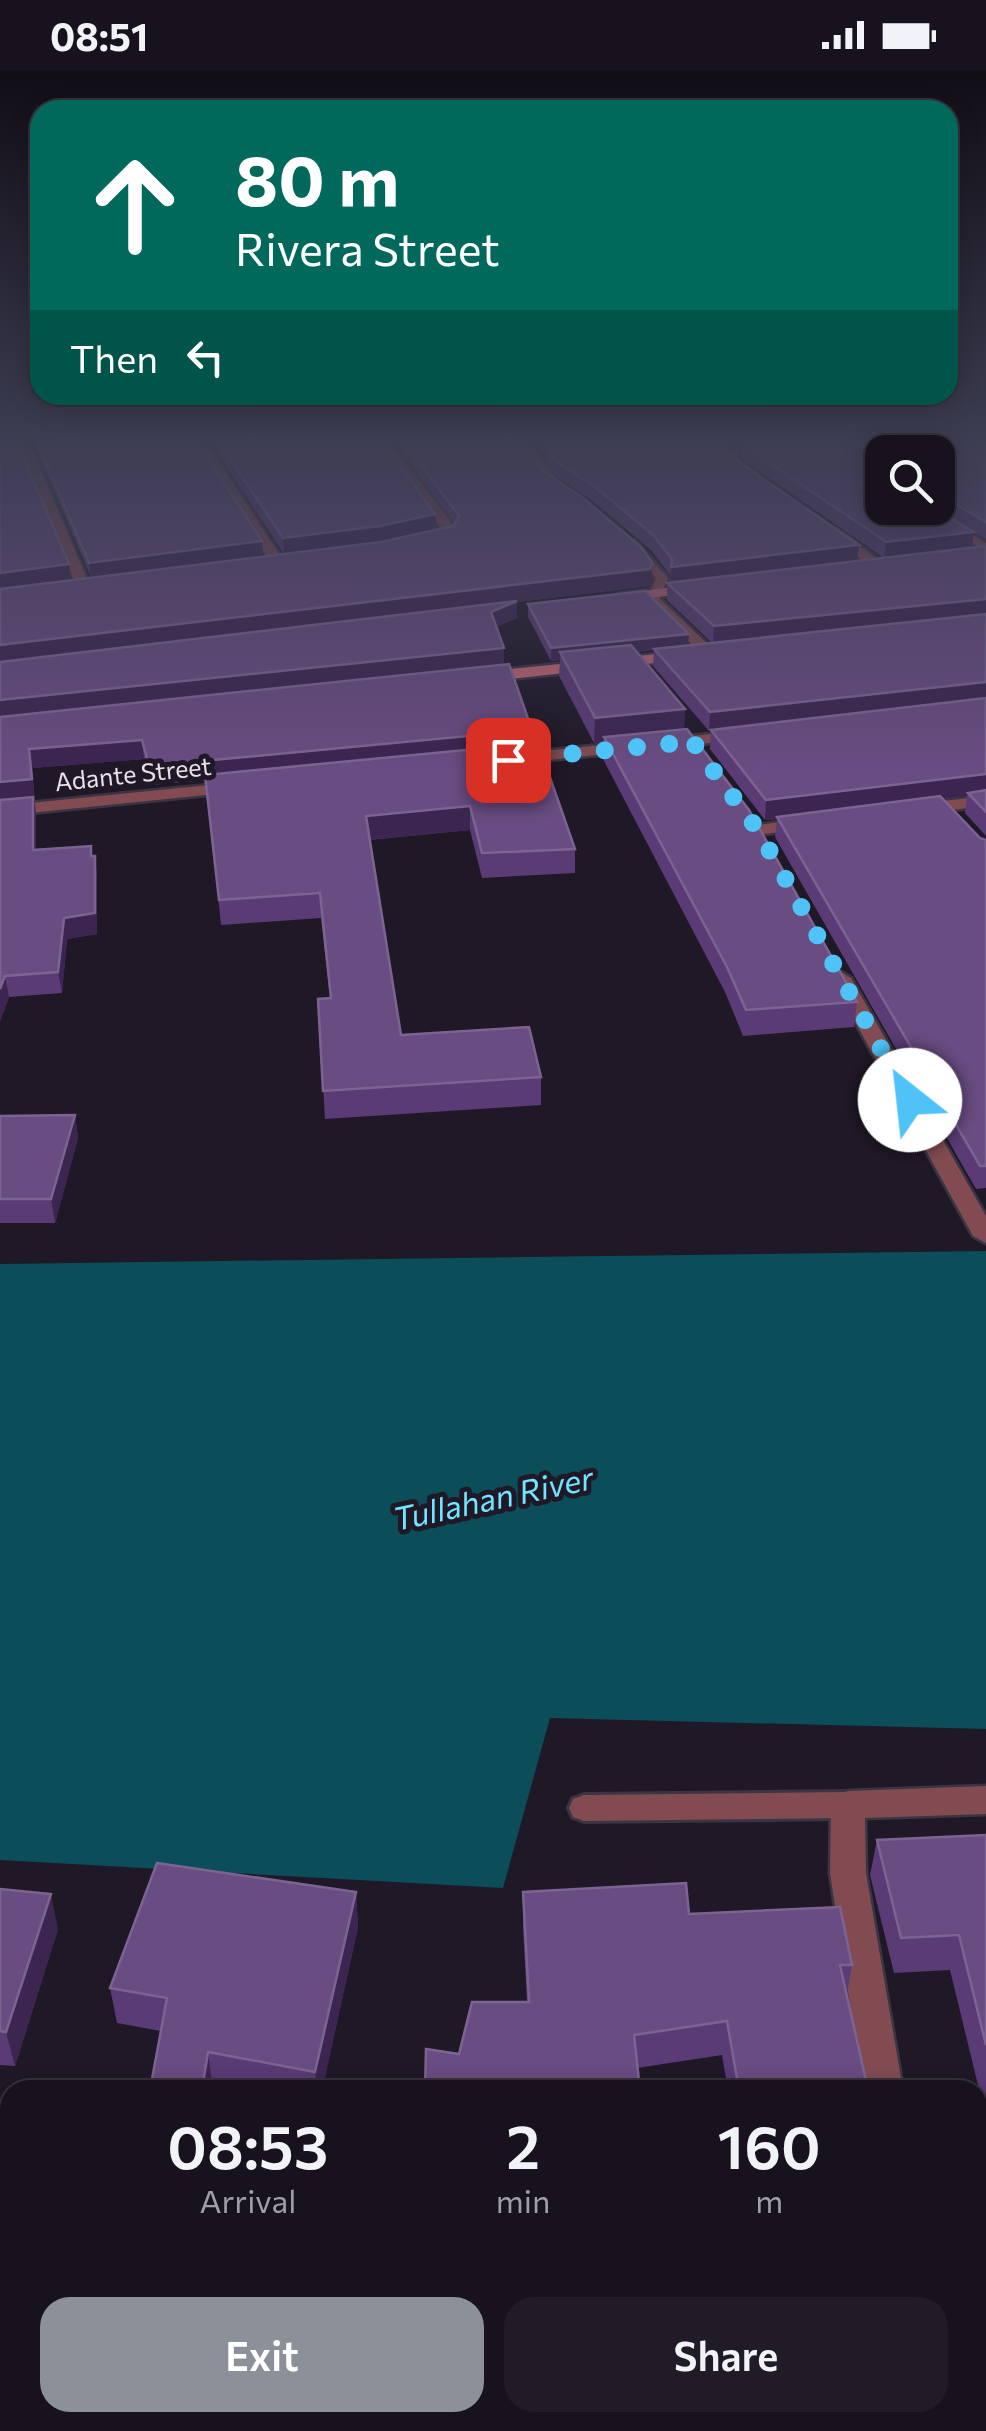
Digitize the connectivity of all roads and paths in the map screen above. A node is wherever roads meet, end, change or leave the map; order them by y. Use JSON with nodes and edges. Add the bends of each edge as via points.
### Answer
{"nodes":[{"id":1,"x":67,"y":548,"type":"edge"},
{"id":2,"x":268,"y":548,"type":"edge"},
{"id":3,"x":636,"y":548,"type":"edge"},
{"id":4,"x":855,"y":548,"type":"edge"},
{"id":5,"x":986,"y":551,"type":"edge"},
{"id":6,"x":968,"y":556,"type":"edge"},
{"id":7,"x":295,"y":561,"type":"edge"},
{"id":8,"x":278,"y":564,"type":"junction"},
{"id":9,"x":898,"y":564,"type":"edge"},
{"id":10,"x":258,"y":566,"type":"edge"},
{"id":11,"x":881,"y":566,"type":"junction"},
{"id":12,"x":862,"y":569,"type":"edge"},
{"id":13,"x":104,"y":585,"type":"edge"},
{"id":14,"x":712,"y":586,"type":"edge"},
{"id":15,"x":84,"y":588,"type":"junction"},
{"id":16,"x":68,"y":590,"type":"edge"},
{"id":17,"x":656,"y":593,"type":"junction"},
{"id":18,"x":605,"y":599,"type":"edge"},
{"id":19,"x":716,"y":652,"type":"joint"},
{"id":20,"x":636,"y":661,"type":"junction"},
{"id":21,"x":649,"y":676,"type":"edge"},
{"id":22,"x":457,"y":680,"type":"edge"},
{"id":23,"x":687,"y":721,"type":"edge"},
{"id":24,"x":755,"y":734,"type":"edge"},
{"id":25,"x":697,"y":741,"type":"junction"},
{"id":26,"x":705,"y":760,"type":"edge"},
{"id":27,"x":489,"y":762,"type":"edge"},
{"id":28,"x":257,"y":785,"type":"edge"},
{"id":29,"x":986,"y":801,"type":"edge"},
{"id":30,"x":943,"y":806,"type":"junction"},
{"id":31,"x":0,"y":811,"type":"edge"},
{"id":32,"x":906,"y":811,"type":"edge"},
{"id":33,"x":832,"y":820,"type":"edge"},
{"id":34,"x":965,"y":829,"type":"edge"},
{"id":35,"x":758,"y":831,"type":"edge"},
{"id":36,"x":834,"y":965,"type":"edge"},
{"id":37,"x":985,"y":1236,"type":"edge"},
{"id":38,"x":986,"y":1800,"type":"edge"},
{"id":39,"x":848,"y":1805,"type":"junction"},
{"id":40,"x":584,"y":1808,"type":"dead end"},
{"id":41,"x":880,"y":2080,"type":"edge"}],
"edges":[{"from":1,"to":15,"type":"street"},
{"from":2,"to":8,"type":"street"},
{"from":3,"to":17,"type":"lane","via":[[662,578]]},
{"from":4,"to":11,"type":"street"},
{"from":5,"to":6,"type":"main road"},
{"from":7,"to":8,"type":"street"},
{"from":8,"to":10,"type":"street"},
{"from":9,"to":11,"type":"main road"},
{"from":11,"to":12,"type":"main road"},
{"from":13,"to":15,"type":"street"},
{"from":14,"to":17,"type":"main road"},
{"from":15,"to":16,"type":"street"},
{"from":17,"to":18,"type":"main road"},
{"from":17,"to":19,"type":"street","via":[[653,600]]},
{"from":19,"to":20,"type":"main road"},
{"from":20,"to":21,"type":"street"},
{"from":20,"to":22,"type":"main road"},
{"from":23,"to":25,"type":"street"},
{"from":24,"to":25,"type":"street"},
{"from":25,"to":26,"type":"street"},
{"from":25,"to":27,"type":"street"},
{"from":28,"to":31,"type":"street","name":"Adante Street"},
{"from":29,"to":30,"type":"street"},
{"from":30,"to":32,"type":"street"},
{"from":30,"to":34,"type":"street"},
{"from":33,"to":35,"type":"street"},
{"from":36,"to":37,"type":"street"},
{"from":38,"to":39,"type":"street"},
{"from":39,"to":40,"type":"lane"},
{"from":39,"to":41,"type":"street","via":[[848,1873]]}]}
